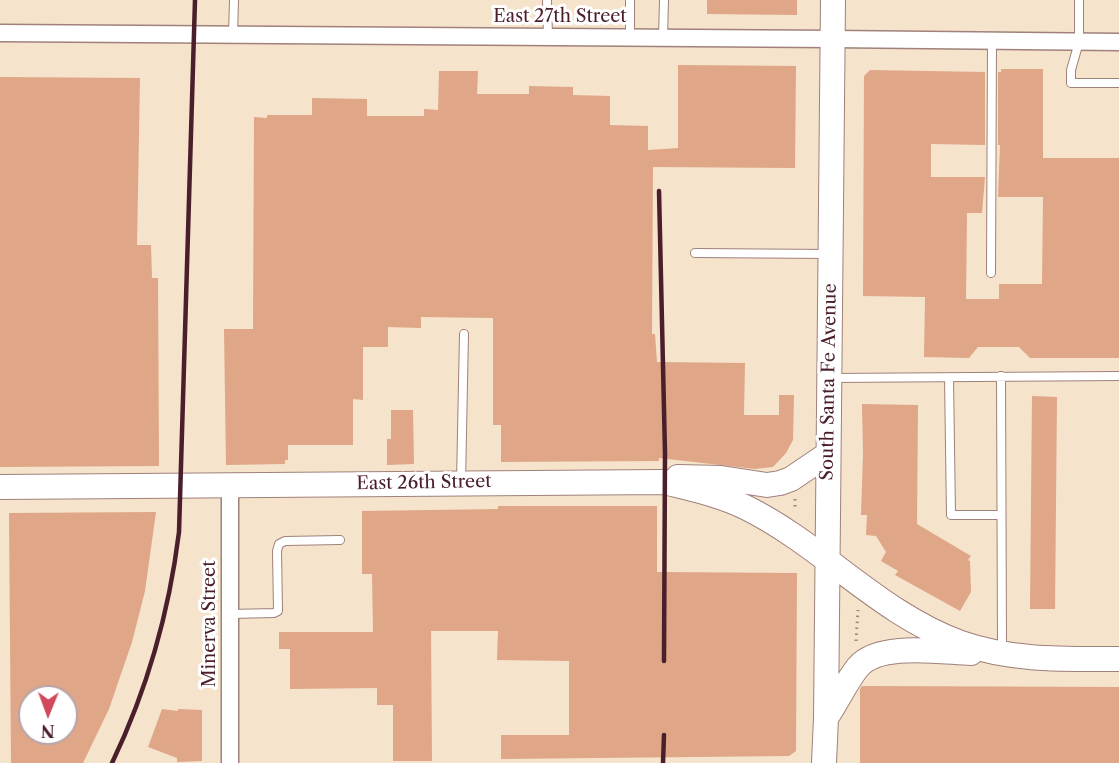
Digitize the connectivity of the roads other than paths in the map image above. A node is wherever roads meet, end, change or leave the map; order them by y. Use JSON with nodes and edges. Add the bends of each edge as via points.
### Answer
{"nodes":[{"id":1,"x":234,"y":0,"type":"edge"},
{"id":2,"x":547,"y":0,"type":"edge"},
{"id":3,"x":630,"y":0,"type":"edge"},
{"id":4,"x":664,"y":0,"type":"edge"},
{"id":5,"x":833,"y":0,"type":"edge"},
{"id":6,"x":1079,"y":0,"type":"edge"},
{"id":7,"x":0,"y":33,"type":"edge"},
{"id":8,"x":233,"y":34,"type":"junction"},
{"id":9,"x":548,"y":37,"type":"junction"},
{"id":10,"x":630,"y":37,"type":"junction"},
{"id":11,"x":663,"y":37,"type":"junction"},
{"id":12,"x":832,"y":39,"type":"junction"},
{"id":13,"x":992,"y":41,"type":"junction"},
{"id":14,"x":1078,"y":42,"type":"junction"},
{"id":15,"x":1119,"y":42,"type":"edge"},
{"id":16,"x":1119,"y":83,"type":"edge"},
{"id":17,"x":695,"y":253,"type":"dead end"},
{"id":18,"x":830,"y":254,"type":"junction"},
{"id":19,"x":991,"y":273,"type":"dead end"},
{"id":20,"x":464,"y":334,"type":"dead end"},
{"id":21,"x":1001,"y":376,"type":"junction"},
{"id":22,"x":1119,"y":376,"type":"edge"},
{"id":23,"x":949,"y":377,"type":"junction"},
{"id":24,"x":829,"y":378,"type":"junction"},
{"id":25,"x":828,"y":454,"type":"junction"},
{"id":26,"x":630,"y":482,"type":"junction"},
{"id":27,"x":460,"y":483,"type":"junction"},
{"id":28,"x":230,"y":485,"type":"junction"},
{"id":29,"x":0,"y":487,"type":"edge"},
{"id":30,"x":1000,"y":515,"type":"junction"},
{"id":31,"x":340,"y":540,"type":"dead end"},
{"id":32,"x":827,"y":561,"type":"junction"},
{"id":33,"x":230,"y":614,"type":"junction"},
{"id":34,"x":1002,"y":654,"type":"junction"},
{"id":35,"x":1119,"y":659,"type":"edge"},
{"id":36,"x":826,"y":718,"type":"junction"},
{"id":37,"x":230,"y":763,"type":"edge"},
{"id":38,"x":824,"y":763,"type":"edge"}],
"edges":[{"from":1,"to":8,"type":"lane"},
{"from":2,"to":9,"type":"lane"},
{"from":3,"to":10,"type":"lane"},
{"from":4,"to":11,"type":"lane"},
{"from":5,"to":12,"type":"main road","name":"South Santa Fe Avenue"},
{"from":6,"to":14,"type":"lane"},
{"from":7,"to":8,"type":"street","name":"East 27th Street"},
{"from":8,"to":9,"type":"street","name":"East 27th Street"},
{"from":9,"to":10,"type":"street","name":"East 27th Street"},
{"from":10,"to":11,"type":"street","name":"East 27th Street"},
{"from":11,"to":12,"type":"street","name":"East 27th Street"},
{"from":12,"to":13,"type":"street","name":"East 27th Street"},
{"from":12,"to":18,"type":"main road","name":"South Santa Fe Avenue"},
{"from":13,"to":14,"type":"street","name":"East 27th Street"},
{"from":13,"to":19,"type":"lane"},
{"from":14,"to":15,"type":"street","name":"East 27th Street"},
{"from":14,"to":16,"type":"lane","via":[[1071,83]]},
{"from":17,"to":18,"type":"lane"},
{"from":18,"to":24,"type":"main road","name":"South Santa Fe Avenue"},
{"from":20,"to":27,"type":"lane"},
{"from":21,"to":22,"type":"lane"},
{"from":21,"to":23,"type":"lane"},
{"from":21,"to":30,"type":"lane"},
{"from":23,"to":24,"type":"lane"},
{"from":23,"to":30,"type":"lane","via":[[951,515]]},
{"from":24,"to":25,"type":"main road","name":"South Santa Fe Avenue"},
{"from":25,"to":26,"type":"main road","via":[[791,479],[767,485],[693,477]]},
{"from":25,"to":32,"type":"main road","name":"South Santa Fe Avenue"},
{"from":26,"to":27,"type":"main road","name":"East 26th Street"},
{"from":26,"to":32,"type":"main road","name":"East 26th Street","via":[[664,482],[745,507]]},
{"from":27,"to":28,"type":"main road","name":"East 26th Street"},
{"from":28,"to":29,"type":"main road","name":"East 26th Street"},
{"from":28,"to":33,"type":"street","name":"Minerva Street"},
{"from":30,"to":34,"type":"lane"},
{"from":31,"to":33,"type":"lane","via":[[279,544],[278,611]]},
{"from":32,"to":34,"type":"main road","name":"East 26th Street","via":[[909,619],[963,644]]},
{"from":32,"to":36,"type":"main road","name":"South Santa Fe Avenue"},
{"from":33,"to":37,"type":"street","name":"Minerva Street"},
{"from":34,"to":35,"type":"main road"},
{"from":34,"to":36,"type":"main road","via":[[876,654],[858,667]]},
{"from":36,"to":38,"type":"main road","name":"South Santa Fe Avenue"}]}
